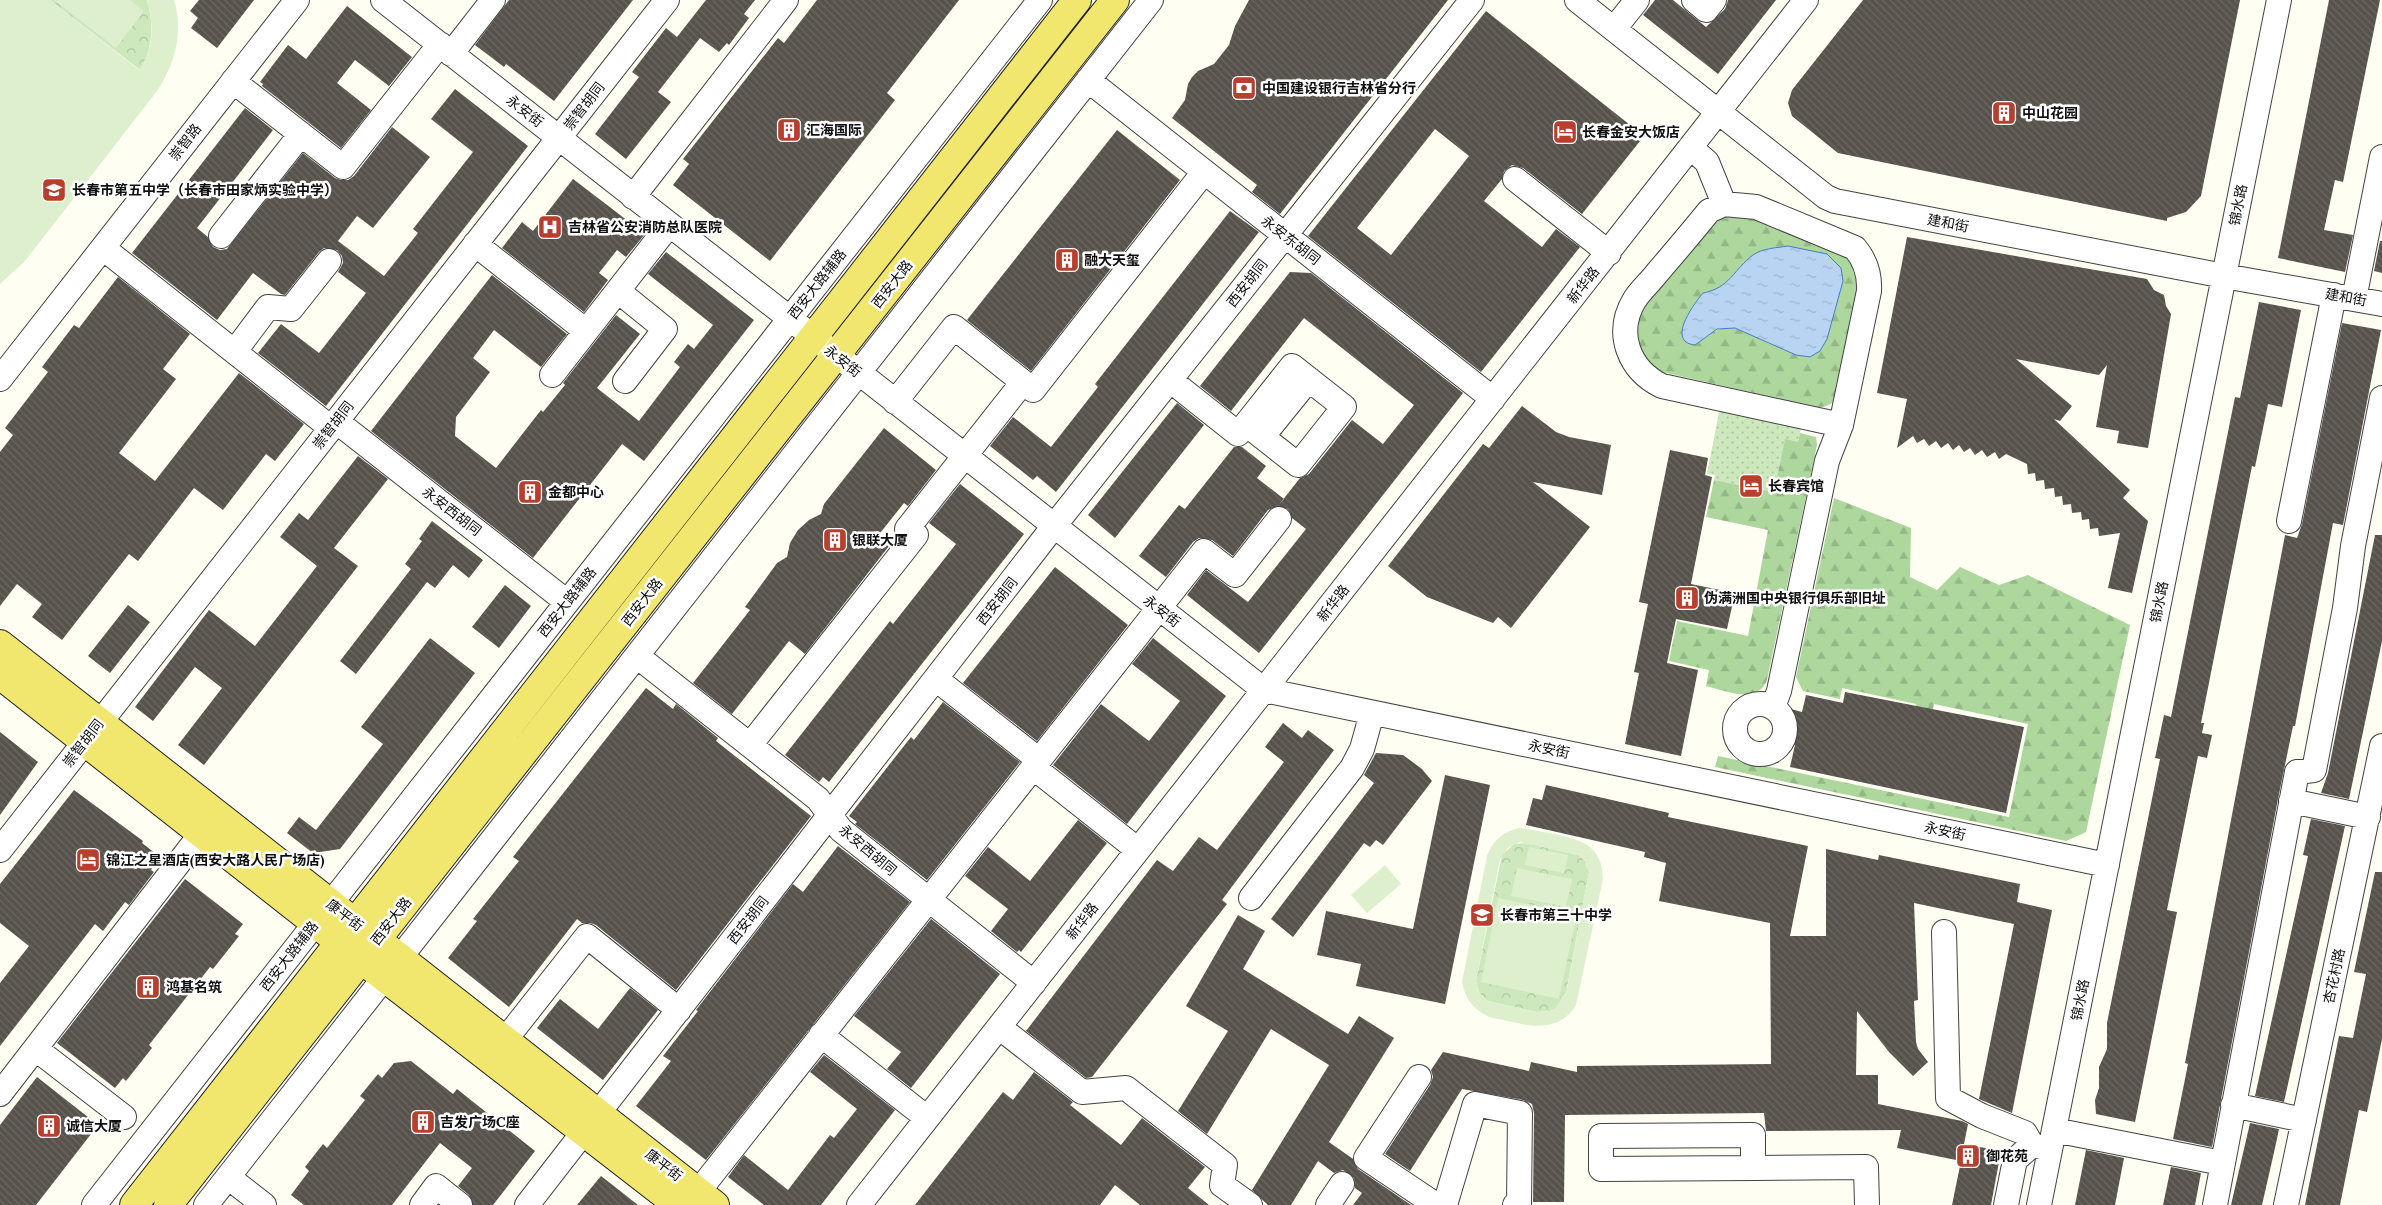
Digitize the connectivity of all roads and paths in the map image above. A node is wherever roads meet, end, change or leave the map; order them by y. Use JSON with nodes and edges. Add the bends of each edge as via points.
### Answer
{"nodes":[{"id":1,"x":297,"y":0,"type":"edge"},
{"id":2,"x":383,"y":0,"type":"edge"},
{"id":3,"x":493,"y":0,"type":"edge"},
{"id":4,"x":667,"y":0,"type":"edge"},
{"id":5,"x":786,"y":0,"type":"edge"},
{"id":6,"x":1040,"y":0,"type":"edge"},
{"id":7,"x":1078,"y":0,"type":"edge"},
{"id":8,"x":1115,"y":0,"type":"edge"},
{"id":9,"x":1151,"y":0,"type":"edge"},
{"id":10,"x":1472,"y":0,"type":"edge"},
{"id":11,"x":1577,"y":0,"type":"edge"},
{"id":12,"x":1637,"y":0,"type":"edge"},
{"id":13,"x":1694,"y":0,"type":"edge"},
{"id":14,"x":1714,"y":0,"type":"edge"},
{"id":15,"x":1806,"y":0,"type":"edge"},
{"id":16,"x":2279,"y":0,"type":"edge"},
{"id":17,"x":1614,"y":29,"type":"junction"},
{"id":18,"x":446,"y":49,"type":"junction"},
{"id":19,"x":1088,"y":80,"type":"junction"},
{"id":20,"x":233,"y":81,"type":"junction"},
{"id":21,"x":1720,"y":112,"type":"junction"},
{"id":22,"x":301,"y":134,"type":"junction"},
{"id":23,"x":559,"y":138,"type":"junction"},
{"id":24,"x":1691,"y":148,"type":"junction"},
{"id":25,"x":2382,"y":157,"type":"edge"},
{"id":26,"x":1204,"y":172,"type":"junction"},
{"id":27,"x":1515,"y":179,"type":"dead end"},
{"id":28,"x":633,"y":196,"type":"junction"},
{"id":29,"x":1724,"y":204,"type":"junction"},
{"id":30,"x":669,"y":225,"type":"junction"},
{"id":31,"x":1285,"y":235,"type":"junction"},
{"id":32,"x":221,"y":236,"type":"dead end"},
{"id":33,"x":475,"y":244,"type":"junction"},
{"id":34,"x":103,"y":248,"type":"junction"},
{"id":35,"x":1609,"y":252,"type":"junction"},
{"id":36,"x":329,"y":260,"type":"dead end"},
{"id":37,"x":2224,"y":276,"type":"junction"},
{"id":38,"x":618,"y":291,"type":"junction"},
{"id":39,"x":2344,"y":297,"type":"junction"},
{"id":40,"x":2382,"y":304,"type":"edge"},
{"id":41,"x":790,"y":319,"type":"junction"},
{"id":42,"x":586,"y":331,"type":"junction"},
{"id":43,"x":813,"y":338,"type":"junction"},
{"id":44,"x":234,"y":351,"type":"junction"},
{"id":45,"x":836,"y":356,"type":"junction"},
{"id":46,"x":858,"y":373,"type":"junction"},
{"id":47,"x":552,"y":376,"type":"dead end"},
{"id":48,"x":0,"y":379,"type":"edge"},
{"id":49,"x":1170,"y":380,"type":"junction"},
{"id":50,"x":625,"y":381,"type":"dead end"},
{"id":51,"x":1023,"y":382,"type":"junction"},
{"id":52,"x":2382,"y":398,"type":"edge"},
{"id":53,"x":1493,"y":399,"type":"junction"},
{"id":54,"x":895,"y":402,"type":"junction"},
{"id":55,"x":334,"y":424,"type":"junction"},
{"id":56,"x":1841,"y":425,"type":"junction"},
{"id":57,"x":1254,"y":431,"type":"junction"},
{"id":58,"x":964,"y":456,"type":"junction"},
{"id":59,"x":1278,"y":519,"type":"dead end"},
{"id":60,"x":2289,"y":521,"type":"dead end"},
{"id":61,"x":1054,"y":526,"type":"junction"},
{"id":62,"x":567,"y":602,"type":"junction"},
{"id":63,"x":1159,"y":608,"type":"junction"},
{"id":64,"x":0,"y":644,"type":"edge"},
{"id":65,"x":637,"y":656,"type":"junction"},
{"id":66,"x":0,"y":675,"type":"edge"},
{"id":67,"x":936,"y":679,"type":"junction"},
{"id":68,"x":1264,"y":690,"type":"junction"},
{"id":69,"x":1773,"y":707,"type":"dead end"},
{"id":70,"x":1372,"y":712,"type":"junction"},
{"id":71,"x":92,"y":732,"type":"junction"},
{"id":72,"x":750,"y":745,"type":"junction"},
{"id":73,"x":2382,"y":746,"type":"edge"},
{"id":74,"x":1036,"y":763,"type":"junction"},
{"id":75,"x":2291,"y":801,"type":"junction"},
{"id":76,"x":830,"y":815,"type":"junction"},
{"id":77,"x":2368,"y":817,"type":"junction"},
{"id":78,"x":202,"y":834,"type":"junction"},
{"id":79,"x":0,"y":850,"type":"edge"},
{"id":80,"x":1138,"y":850,"type":"junction"},
{"id":81,"x":2107,"y":864,"type":"junction"},
{"id":82,"x":1251,"y":898,"type":"dead end"},
{"id":83,"x":928,"y":899,"type":"junction"},
{"id":84,"x":323,"y":914,"type":"junction"},
{"id":85,"x":1944,"y":932,"type":"dead end"},
{"id":86,"x":347,"y":933,"type":"junction"},
{"id":87,"x":369,"y":950,"type":"junction"},
{"id":88,"x":392,"y":968,"type":"junction"},
{"id":89,"x":1034,"y":983,"type":"junction"},
{"id":90,"x":679,"y":1010,"type":"junction"},
{"id":91,"x":999,"y":1027,"type":"junction"},
{"id":92,"x":821,"y":1035,"type":"junction"},
{"id":93,"x":505,"y":1040,"type":"junction"},
{"id":94,"x":36,"y":1049,"type":"junction"},
{"id":95,"x":1419,"y":1077,"type":"dead end"},
{"id":96,"x":0,"y":1094,"type":"edge"},
{"id":97,"x":2233,"y":1105,"type":"junction"},
{"id":98,"x":124,"y":1117,"type":"dead end"},
{"id":99,"x":927,"y":1118,"type":"junction"},
{"id":100,"x":2304,"y":1120,"type":"junction"},
{"id":101,"x":591,"y":1123,"type":"junction"},
{"id":102,"x":2046,"y":1141,"type":"junction"},
{"id":103,"x":2222,"y":1162,"type":"junction"},
{"id":104,"x":1753,"y":1168,"type":"junction"},
{"id":105,"x":228,"y":1177,"type":"junction"},
{"id":106,"x":1342,"y":1184,"type":"dead end"},
{"id":107,"x":697,"y":1201,"type":"edge"},
{"id":108,"x":94,"y":1205,"type":"edge"},
{"id":109,"x":134,"y":1205,"type":"edge"},
{"id":110,"x":168,"y":1205,"type":"edge"},
{"id":111,"x":206,"y":1205,"type":"edge"},
{"id":112,"x":264,"y":1205,"type":"edge"},
{"id":113,"x":422,"y":1205,"type":"edge"},
{"id":114,"x":460,"y":1205,"type":"edge"},
{"id":115,"x":527,"y":1205,"type":"edge"},
{"id":116,"x":859,"y":1205,"type":"edge"},
{"id":117,"x":1250,"y":1205,"type":"edge"},
{"id":118,"x":1328,"y":1205,"type":"edge"},
{"id":119,"x":1436,"y":1205,"type":"edge"},
{"id":120,"x":1445,"y":1205,"type":"edge"},
{"id":121,"x":1515,"y":1205,"type":"edge"},
{"id":122,"x":1867,"y":1205,"type":"edge"},
{"id":123,"x":2006,"y":1205,"type":"edge"},
{"id":124,"x":2039,"y":1205,"type":"edge"},
{"id":125,"x":2215,"y":1205,"type":"edge"},
{"id":126,"x":2286,"y":1205,"type":"edge"}],
"edges":[{"from":1,"to":20,"type":"street","name":"崇智路"},
{"from":2,"to":18,"type":"street","name":"永安街"},
{"from":3,"to":18,"type":"street"},
{"from":4,"to":23,"type":"street","name":"崇智胡同"},
{"from":5,"to":28,"type":"street"},
{"from":6,"to":41,"type":"street","name":"西安大路辅路"},
{"from":7,"to":43,"type":"main road","name":"西安大路"},
{"from":8,"to":45,"type":"main road","name":"西安大路"},
{"from":9,"to":19,"type":"street"},
{"from":10,"to":31,"type":"street","name":"西安胡同"},
{"from":11,"to":17,"type":"street","name":"建和街"},
{"from":12,"to":17,"type":"street"},
{"from":13,"to":14,"type":"street","via":[[1706,10]]},
{"from":15,"to":21,"type":"street","name":"新华路"},
{"from":16,"to":37,"type":"street","name":"锦水路"},
{"from":17,"to":21,"type":"street","name":"建和街"},
{"from":18,"to":22,"type":"street","via":[[343,167]]},
{"from":18,"to":23,"type":"street","name":"永安街"},
{"from":19,"to":26,"type":"street","name":"永安东胡同"},
{"from":19,"to":46,"type":"street"},
{"from":20,"to":22,"type":"street"},
{"from":20,"to":34,"type":"street","name":"崇智路"},
{"from":21,"to":24,"type":"street","name":"新华路"},
{"from":21,"to":37,"type":"street","name":"建和街","via":[[1835,201]]},
{"from":22,"to":32,"type":"street"},
{"from":23,"to":28,"type":"street","name":"永安街"},
{"from":23,"to":33,"type":"street","name":"崇智胡同"},
{"from":24,"to":29,"type":"street","via":[[1707,162]]},
{"from":24,"to":35,"type":"street","name":"新华路"},
{"from":25,"to":39,"type":"street"},
{"from":26,"to":31,"type":"street","name":"永安东胡同"},
{"from":26,"to":51,"type":"street","via":[[1032,390]]},
{"from":27,"to":35,"type":"street"},
{"from":28,"to":30,"type":"street","name":"永安街"},
{"from":29,"to":56,"type":"street","via":[[1756,207],[1855,248],[1862,256],[1870,278],[1869,291]]},
{"from":29,"to":56,"type":"street","via":[[1709,211],[1634,300],[1625,340],[1630,357],[1638,370],[1662,386]]},
{"from":30,"to":38,"type":"street"},
{"from":30,"to":41,"type":"street","name":"永安街"},
{"from":31,"to":49,"type":"street","name":"西安胡同"},
{"from":31,"to":53,"type":"street","name":"永安东胡同"},
{"from":33,"to":42,"type":"street"},
{"from":33,"to":55,"type":"street","name":"崇智胡同"},
{"from":34,"to":44,"type":"street","name":"永安西胡同"},
{"from":34,"to":48,"type":"street","name":"崇智路"},
{"from":35,"to":53,"type":"street","name":"新华路"},
{"from":36,"to":44,"type":"street","via":[[291,309],[268,307]]},
{"from":37,"to":39,"type":"street","name":"建和街"},
{"from":37,"to":81,"type":"street","name":"锦水路"},
{"from":38,"to":42,"type":"street"},
{"from":38,"to":50,"type":"street","via":[[665,330]]},
{"from":39,"to":40,"type":"street","name":"建和街"},
{"from":39,"to":60,"type":"street"},
{"from":41,"to":43,"type":"street","name":"永安街"},
{"from":41,"to":62,"type":"street","name":"西安大路辅路"},
{"from":42,"to":47,"type":"street"},
{"from":43,"to":45,"type":"street","name":"永安街"},
{"from":43,"to":86,"type":"main road","name":"西安大路"},
{"from":44,"to":55,"type":"street","name":"永安西胡同"},
{"from":45,"to":46,"type":"street","name":"永安街"},
{"from":45,"to":87,"type":"main road","name":"西安大路"},
{"from":46,"to":54,"type":"street","name":"永安街"},
{"from":46,"to":65,"type":"street"},
{"from":49,"to":57,"type":"street","via":[[1238,434]]},
{"from":49,"to":61,"type":"street","name":"西安胡同"},
{"from":51,"to":54,"type":"street","via":[[954,327]]},
{"from":51,"to":58,"type":"street"},
{"from":52,"to":75,"type":"street","via":[[2314,770],[2297,772]]},
{"from":53,"to":68,"type":"street","name":"新华路"},
{"from":54,"to":58,"type":"street","name":"永安街"},
{"from":55,"to":62,"type":"street","name":"永安西胡同"},
{"from":55,"to":71,"type":"street","name":"崇智胡同"},
{"from":56,"to":69,"type":"street","via":[[1827,460],[1780,691]]},
{"from":57,"to":57,"type":"street","via":[[1309,379],[1344,407],[1298,465]]},
{"from":58,"to":61,"type":"street","name":"永安街"},
{"from":58,"to":72,"type":"street","via":[[907,529],[916,535]]},
{"from":59,"to":63,"type":"street","via":[[1234,575],[1204,551]]},
{"from":61,"to":63,"type":"street","name":"永安街"},
{"from":61,"to":67,"type":"street","name":"西安胡同"},
{"from":62,"to":84,"type":"street","name":"西安大路辅路"},
{"from":63,"to":68,"type":"street","name":"永安街"},
{"from":63,"to":74,"type":"street"},
{"from":64,"to":71,"type":"main road","name":"康平街"},
{"from":65,"to":72,"type":"street","name":"永安西胡同"},
{"from":65,"to":88,"type":"street"},
{"from":66,"to":71,"type":"main road","name":"康平街"},
{"from":67,"to":74,"type":"street"},
{"from":67,"to":76,"type":"street","name":"西安胡同"},
{"from":68,"to":70,"type":"street","name":"永安街"},
{"from":68,"to":80,"type":"street","name":"新华路"},
{"from":70,"to":81,"type":"street","name":"永安街"},
{"from":70,"to":82,"type":"street","via":[[1362,749],[1352,768]]},
{"from":71,"to":78,"type":"main road","name":"康平街"},
{"from":71,"to":79,"type":"street","name":"崇智胡同"},
{"from":71,"to":84,"type":"main road","name":"康平街"},
{"from":72,"to":76,"type":"street","name":"永安西胡同","via":[[818,799]]},
{"from":73,"to":77,"type":"street","name":"杏花村路"},
{"from":74,"to":80,"type":"street"},
{"from":74,"to":83,"type":"street"},
{"from":75,"to":77,"type":"street"},
{"from":75,"to":97,"type":"street"},
{"from":76,"to":83,"type":"street","name":"永安西胡同","via":[[841,830]]},
{"from":76,"to":90,"type":"street","name":"西安胡同"},
{"from":77,"to":100,"type":"street","name":"杏花村路"},
{"from":78,"to":84,"type":"main road","name":"康平街"},
{"from":78,"to":94,"type":"street"},
{"from":80,"to":89,"type":"street","name":"新华路"},
{"from":81,"to":102,"type":"street","name":"锦水路"},
{"from":83,"to":89,"type":"street","name":"永安西胡同"},
{"from":83,"to":92,"type":"street"},
{"from":84,"to":86,"type":"main road","name":"康平街"},
{"from":84,"to":108,"type":"street","name":"西安大路辅路"},
{"from":85,"to":102,"type":"street","via":[[1948,1098],[1982,1116]]},
{"from":86,"to":87,"type":"main road","name":"康平街"},
{"from":86,"to":109,"type":"main road","name":"西安大路"},
{"from":87,"to":88,"type":"main road","name":"康平街"},
{"from":87,"to":110,"type":"main road","name":"西安大路"},
{"from":88,"to":93,"type":"main road","name":"康平街"},
{"from":88,"to":101,"type":"main road","name":"康平街"},
{"from":88,"to":105,"type":"street"},
{"from":89,"to":91,"type":"street","name":"新华路"},
{"from":90,"to":93,"type":"street","via":[[586,936]]},
{"from":90,"to":101,"type":"street","name":"西安胡同"},
{"from":91,"to":99,"type":"street","name":"新华路"},
{"from":91,"to":117,"type":"street","via":[[1082,1092],[1126,1088],[1225,1165],[1222,1185]]},
{"from":92,"to":99,"type":"street"},
{"from":92,"to":107,"type":"street"},
{"from":93,"to":101,"type":"main road","name":"康平街"},
{"from":94,"to":96,"type":"street"},
{"from":94,"to":98,"type":"street"},
{"from":95,"to":119,"type":"street","via":[[1366,1158]]},
{"from":97,"to":100,"type":"street"},
{"from":97,"to":103,"type":"street"},
{"from":99,"to":116,"type":"street","name":"新华路"},
{"from":100,"to":126,"type":"street","name":"杏花村路"},
{"from":101,"to":107,"type":"main road","name":"康平街"},
{"from":101,"to":115,"type":"street","name":"西安胡同"},
{"from":102,"to":103,"type":"street"},
{"from":102,"to":123,"type":"street","via":[[2015,1160]]},
{"from":102,"to":124,"type":"street","name":"锦水路"},
{"from":103,"to":125,"type":"street"},
{"from":104,"to":104,"type":"street","via":[[1602,1169],[1601,1136],[1753,1134]]},
{"from":104,"to":122,"type":"street","via":[[1866,1167]]},
{"from":105,"to":111,"type":"street"},
{"from":105,"to":112,"type":"street"},
{"from":106,"to":118,"type":"street"},
{"from":113,"to":114,"type":"street","via":[[436,1186]]},
{"from":120,"to":121,"type":"street","via":[[1475,1104],[1520,1113],[1519,1204]]}]}
